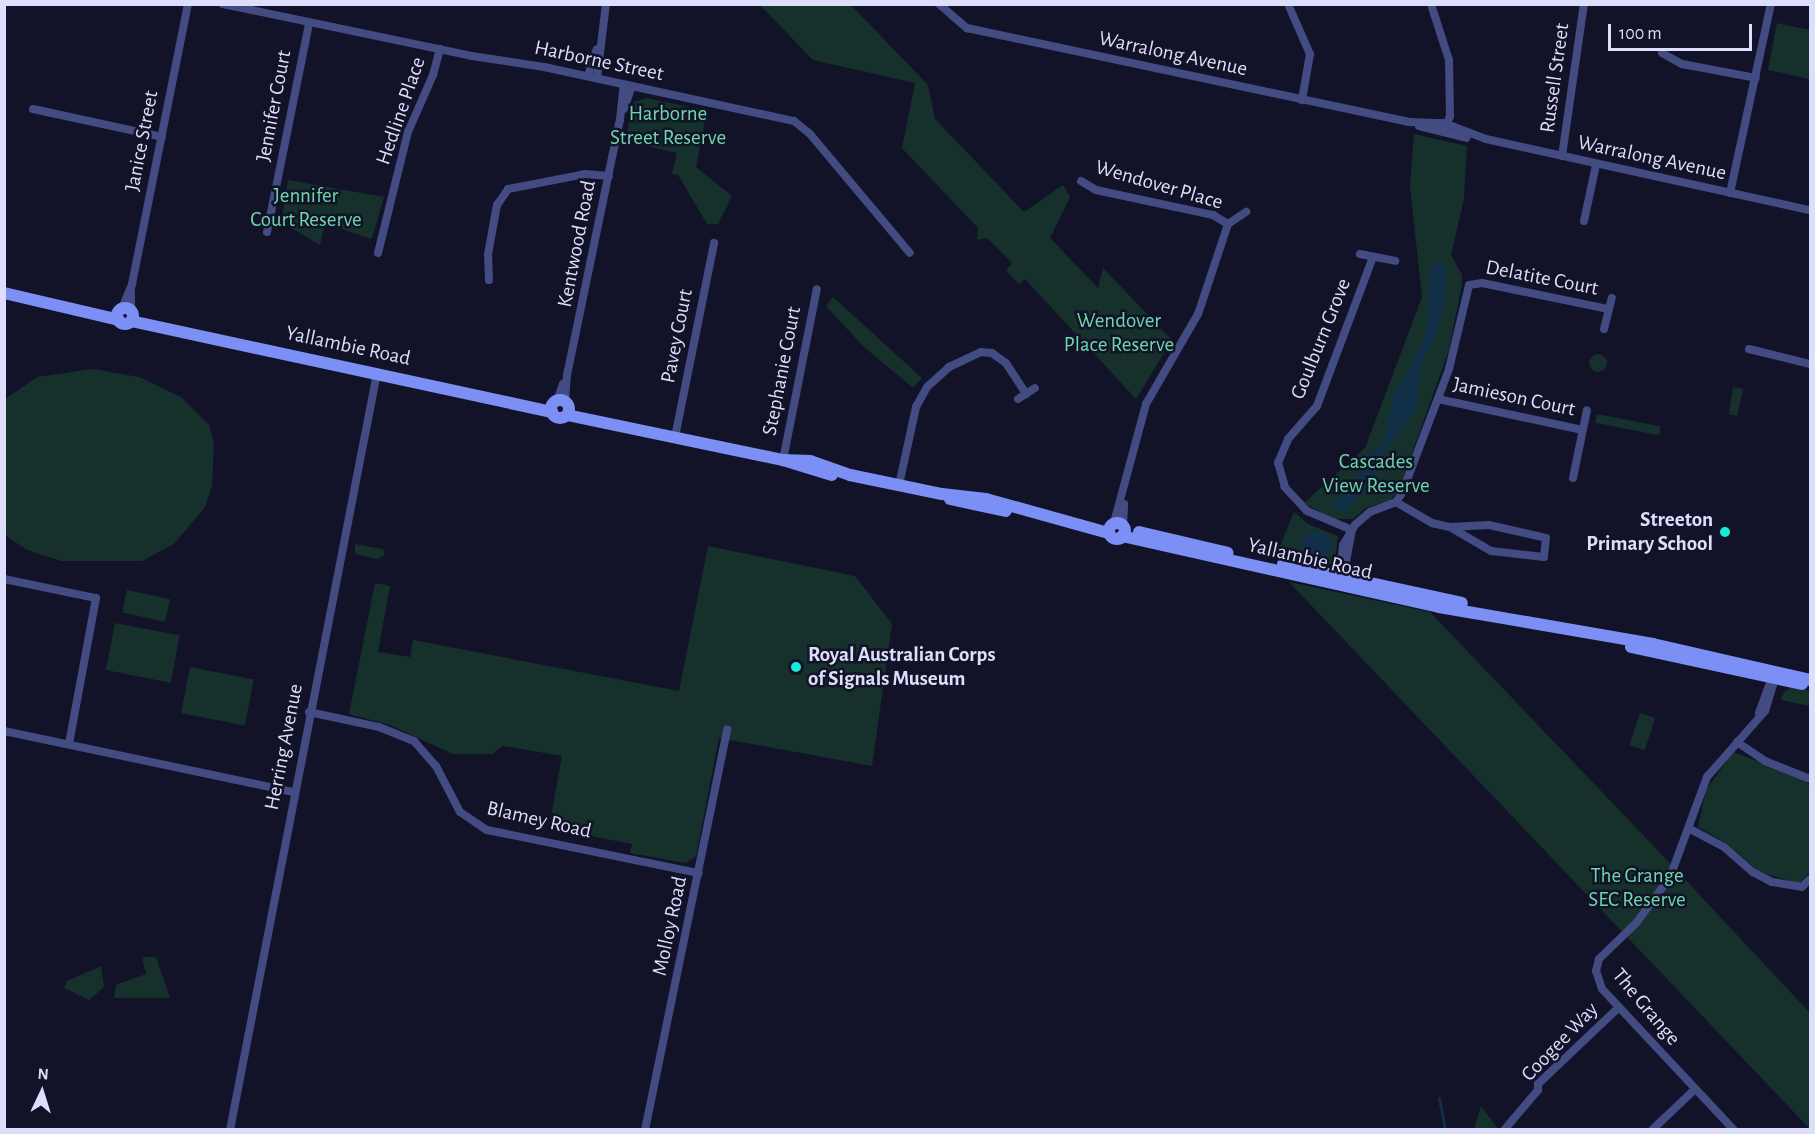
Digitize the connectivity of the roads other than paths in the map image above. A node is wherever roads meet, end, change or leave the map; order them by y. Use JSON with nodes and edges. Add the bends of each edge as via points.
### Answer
{"nodes":[{"id":1,"x":188,"y":4,"type":"edge"},
{"id":2,"x":223,"y":4,"type":"edge"},
{"id":3,"x":606,"y":4,"type":"edge"},
{"id":4,"x":939,"y":4,"type":"edge"},
{"id":5,"x":1288,"y":4,"type":"edge"},
{"id":6,"x":1431,"y":4,"type":"edge"},
{"id":7,"x":1584,"y":4,"type":"edge"},
{"id":8,"x":1771,"y":4,"type":"edge"},
{"id":9,"x":309,"y":23,"type":"junction"},
{"id":10,"x":440,"y":49,"type":"junction"},
{"id":11,"x":1662,"y":52,"type":"dead end"},
{"id":12,"x":593,"y":77,"type":"junction"},
{"id":13,"x":1756,"y":78,"type":"junction"},
{"id":14,"x":628,"y":85,"type":"junction"},
{"id":15,"x":1302,"y":100,"type":"junction"},
{"id":16,"x":33,"y":109,"type":"dead end"},
{"id":17,"x":1445,"y":126,"type":"junction"},
{"id":18,"x":162,"y":137,"type":"junction"},
{"id":19,"x":1562,"y":156,"type":"junction"},
{"id":20,"x":1596,"y":165,"type":"junction"},
{"id":21,"x":609,"y":176,"type":"junction"},
{"id":22,"x":1081,"y":181,"type":"dead end"},
{"id":23,"x":1732,"y":194,"type":"junction"},
{"id":24,"x":1810,"y":210,"type":"edge"},
{"id":25,"x":1246,"y":212,"type":"dead end"},
{"id":26,"x":1584,"y":221,"type":"dead end"},
{"id":27,"x":1228,"y":224,"type":"junction"},
{"id":28,"x":267,"y":232,"type":"dead end"},
{"id":29,"x":714,"y":243,"type":"dead end"},
{"id":30,"x":378,"y":253,"type":"dead end"},
{"id":31,"x":910,"y":253,"type":"dead end"},
{"id":32,"x":1360,"y":254,"type":"dead end"},
{"id":33,"x":1373,"y":257,"type":"junction"},
{"id":34,"x":1395,"y":261,"type":"dead end"},
{"id":35,"x":489,"y":280,"type":"dead end"},
{"id":36,"x":817,"y":290,"type":"dead end"},
{"id":37,"x":4,"y":293,"type":"edge"},
{"id":38,"x":1611,"y":298,"type":"dead end"},
{"id":39,"x":1607,"y":309,"type":"junction"},
{"id":40,"x":126,"y":314,"type":"junction"},
{"id":41,"x":1604,"y":329,"type":"dead end"},
{"id":42,"x":1749,"y":349,"type":"dead end"},
{"id":43,"x":1810,"y":364,"type":"edge"},
{"id":44,"x":377,"y":373,"type":"junction"},
{"id":45,"x":1035,"y":387,"type":"dead end"},
{"id":46,"x":1438,"y":399,"type":"junction"},
{"id":47,"x":560,"y":407,"type":"junction"},
{"id":48,"x":1587,"y":410,"type":"dead end"},
{"id":49,"x":1583,"y":430,"type":"junction"},
{"id":50,"x":675,"y":437,"type":"junction"},
{"id":51,"x":783,"y":460,"type":"junction"},
{"id":52,"x":1573,"y":478,"type":"dead end"},
{"id":53,"x":899,"y":485,"type":"junction"},
{"id":54,"x":1396,"y":501,"type":"junction"},
{"id":55,"x":1450,"y":527,"type":"junction"},
{"id":56,"x":1117,"y":528,"type":"junction"},
{"id":57,"x":1352,"y":530,"type":"junction"},
{"id":58,"x":4,"y":579,"type":"edge"},
{"id":59,"x":1341,"y":580,"type":"junction"},
{"id":60,"x":1774,"y":676,"type":"junction"},
{"id":61,"x":1810,"y":680,"type":"edge"},
{"id":62,"x":1810,"y":685,"type":"edge"},
{"id":63,"x":309,"y":712,"type":"junction"},
{"id":64,"x":727,"y":729,"type":"dead end"},
{"id":65,"x":4,"y":731,"type":"edge"},
{"id":66,"x":1737,"y":742,"type":"junction"},
{"id":67,"x":69,"y":744,"type":"junction"},
{"id":68,"x":1810,"y":779,"type":"edge"},
{"id":69,"x":293,"y":792,"type":"junction"},
{"id":70,"x":1690,"y":829,"type":"junction"},
{"id":71,"x":699,"y":873,"type":"junction"},
{"id":72,"x":1810,"y":879,"type":"edge"},
{"id":73,"x":1618,"y":1008,"type":"junction"},
{"id":74,"x":1695,"y":1089,"type":"junction"},
{"id":75,"x":1505,"y":1129,"type":"edge"},
{"id":76,"x":230,"y":1130,"type":"edge"},
{"id":77,"x":645,"y":1130,"type":"edge"},
{"id":78,"x":1652,"y":1130,"type":"edge"},
{"id":79,"x":1734,"y":1130,"type":"edge"}],
"edges":[{"from":1,"to":18,"type":"street","name":"Janice Street"},
{"from":2,"to":9,"type":"street","name":"Harborne Street"},
{"from":3,"to":12,"type":"street"},
{"from":4,"to":15,"type":"street","name":"Warralong Avenue","via":[[967,28]]},
{"from":5,"to":15,"type":"street","via":[[1310,54]]},
{"from":6,"to":17,"type":"street","via":[[1446,46],[1450,100]]},
{"from":7,"to":19,"type":"street","name":"Russell Street"},
{"from":8,"to":13,"type":"street"},
{"from":9,"to":10,"type":"street","name":"Harborne Street"},
{"from":9,"to":28,"type":"street","name":"Jennifer Court"},
{"from":10,"to":12,"type":"street","name":"Harborne Street"},
{"from":10,"to":30,"type":"street","name":"Hedline Place","via":[[408,132]]},
{"from":11,"to":13,"type":"street","via":[[1682,64]]},
{"from":12,"to":14,"type":"street","name":"Harborne Street"},
{"from":13,"to":23,"type":"street"},
{"from":14,"to":21,"type":"street","name":"Kentwood Road"},
{"from":14,"to":31,"type":"street","name":"Harborne Street","via":[[800,125]]},
{"from":15,"to":17,"type":"street","name":"Warralong Avenue"},
{"from":16,"to":18,"type":"street"},
{"from":17,"to":19,"type":"street","name":"Warralong Avenue"},
{"from":18,"to":40,"type":"street","name":"Janice Street"},
{"from":19,"to":20,"type":"street","name":"Warralong Avenue"},
{"from":20,"to":23,"type":"street","name":"Warralong Avenue"},
{"from":20,"to":26,"type":"street"},
{"from":21,"to":35,"type":"street","via":[[585,174],[518,185],[504,192],[497,205],[488,254]]},
{"from":21,"to":47,"type":"street","name":"Kentwood Road"},
{"from":22,"to":27,"type":"street","name":"Wendover Place","via":[[1096,190],[1212,215]]},
{"from":23,"to":24,"type":"street","name":"Warralong Avenue"},
{"from":25,"to":27,"type":"street","name":"Wendover Place"},
{"from":27,"to":56,"type":"street","name":"Wendover Place","via":[[1198,314],[1146,404]]},
{"from":29,"to":50,"type":"street","name":"Pavey Court"},
{"from":32,"to":33,"type":"street","name":"Goulburn Grove"},
{"from":33,"to":34,"type":"street","name":"Goulburn Grove"},
{"from":33,"to":57,"type":"street","name":"Goulburn Grove","via":[[1317,406],[1288,439],[1278,463],[1285,487],[1307,511]]},
{"from":36,"to":51,"type":"street","name":"Stephanie Court"},
{"from":37,"to":40,"type":"street","name":"Yallambie Road","via":[[83,310]]},
{"from":38,"to":39,"type":"street","name":"Delatite Court"},
{"from":39,"to":41,"type":"street","name":"Delatite Court"},
{"from":39,"to":46,"type":"street","name":"Delatite Court","via":[[1471,284]]},
{"from":40,"to":44,"type":"street","name":"Yallambie Road","via":[[166,327]]},
{"from":42,"to":43,"type":"street"},
{"from":44,"to":47,"type":"street","name":"Yallambie Road","via":[[521,404]]},
{"from":44,"to":63,"type":"street","name":"Herring Avenue"},
{"from":45,"to":53,"type":"street","via":[[1022,396],[1006,363],[992,353],[981,352],[949,367],[927,387],[916,407]]},
{"from":46,"to":49,"type":"street","name":"Jamieson Court"},
{"from":46,"to":54,"type":"street"},
{"from":47,"to":50,"type":"street","name":"Yallambie Road"},
{"from":48,"to":49,"type":"street","name":"Jamieson Court"},
{"from":49,"to":52,"type":"street","name":"Jamieson Court"},
{"from":50,"to":51,"type":"street","name":"Yallambie Road"},
{"from":51,"to":53,"type":"street","name":"Yallambie Road","via":[[825,474]]},
{"from":53,"to":56,"type":"street","name":"Yallambie Road","via":[[988,509]]},
{"from":54,"to":55,"type":"street","via":[[1432,523]]},
{"from":54,"to":57,"type":"street","via":[[1370,512]]},
{"from":55,"to":55,"type":"street","via":[[1491,551],[1544,557],[1546,538],[1489,525]]},
{"from":56,"to":59,"type":"street","name":"Yallambie Road"},
{"from":57,"to":59,"type":"street","via":[[1342,545]]},
{"from":58,"to":67,"type":"street","via":[[96,598]]},
{"from":59,"to":60,"type":"street","name":"Yallambie Road","via":[[1602,637],[1653,644]]},
{"from":60,"to":61,"type":"street","name":"Yallambie Road"},
{"from":60,"to":62,"type":"street","name":"Yallambie Road"},
{"from":60,"to":66,"type":"street","name":"The Grange","via":[[1769,704]]},
{"from":63,"to":69,"type":"street","name":"Herring Avenue"},
{"from":63,"to":71,"type":"street","name":"Blamey Road","via":[[379,726],[414,741],[436,766],[460,812],[487,830]]},
{"from":64,"to":71,"type":"street","name":"Molloy Road"},
{"from":65,"to":67,"type":"street"},
{"from":66,"to":68,"type":"street","via":[[1766,761]]},
{"from":66,"to":70,"type":"street","name":"The Grange","via":[[1707,777]]},
{"from":67,"to":69,"type":"street"},
{"from":69,"to":76,"type":"street","name":"Herring Avenue"},
{"from":70,"to":72,"type":"street","via":[[1724,847],[1753,872],[1772,882],[1802,887]]},
{"from":70,"to":73,"type":"street","name":"The Grange","via":[[1660,892],[1597,965],[1598,983]]},
{"from":71,"to":77,"type":"street","name":"Molloy Road"},
{"from":73,"to":74,"type":"street","name":"The Grange"},
{"from":73,"to":75,"type":"street","name":"Coogee Way","via":[[1538,1084],[1538,1090]]},
{"from":74,"to":78,"type":"street"},
{"from":74,"to":79,"type":"street","name":"The Grange"}]}
